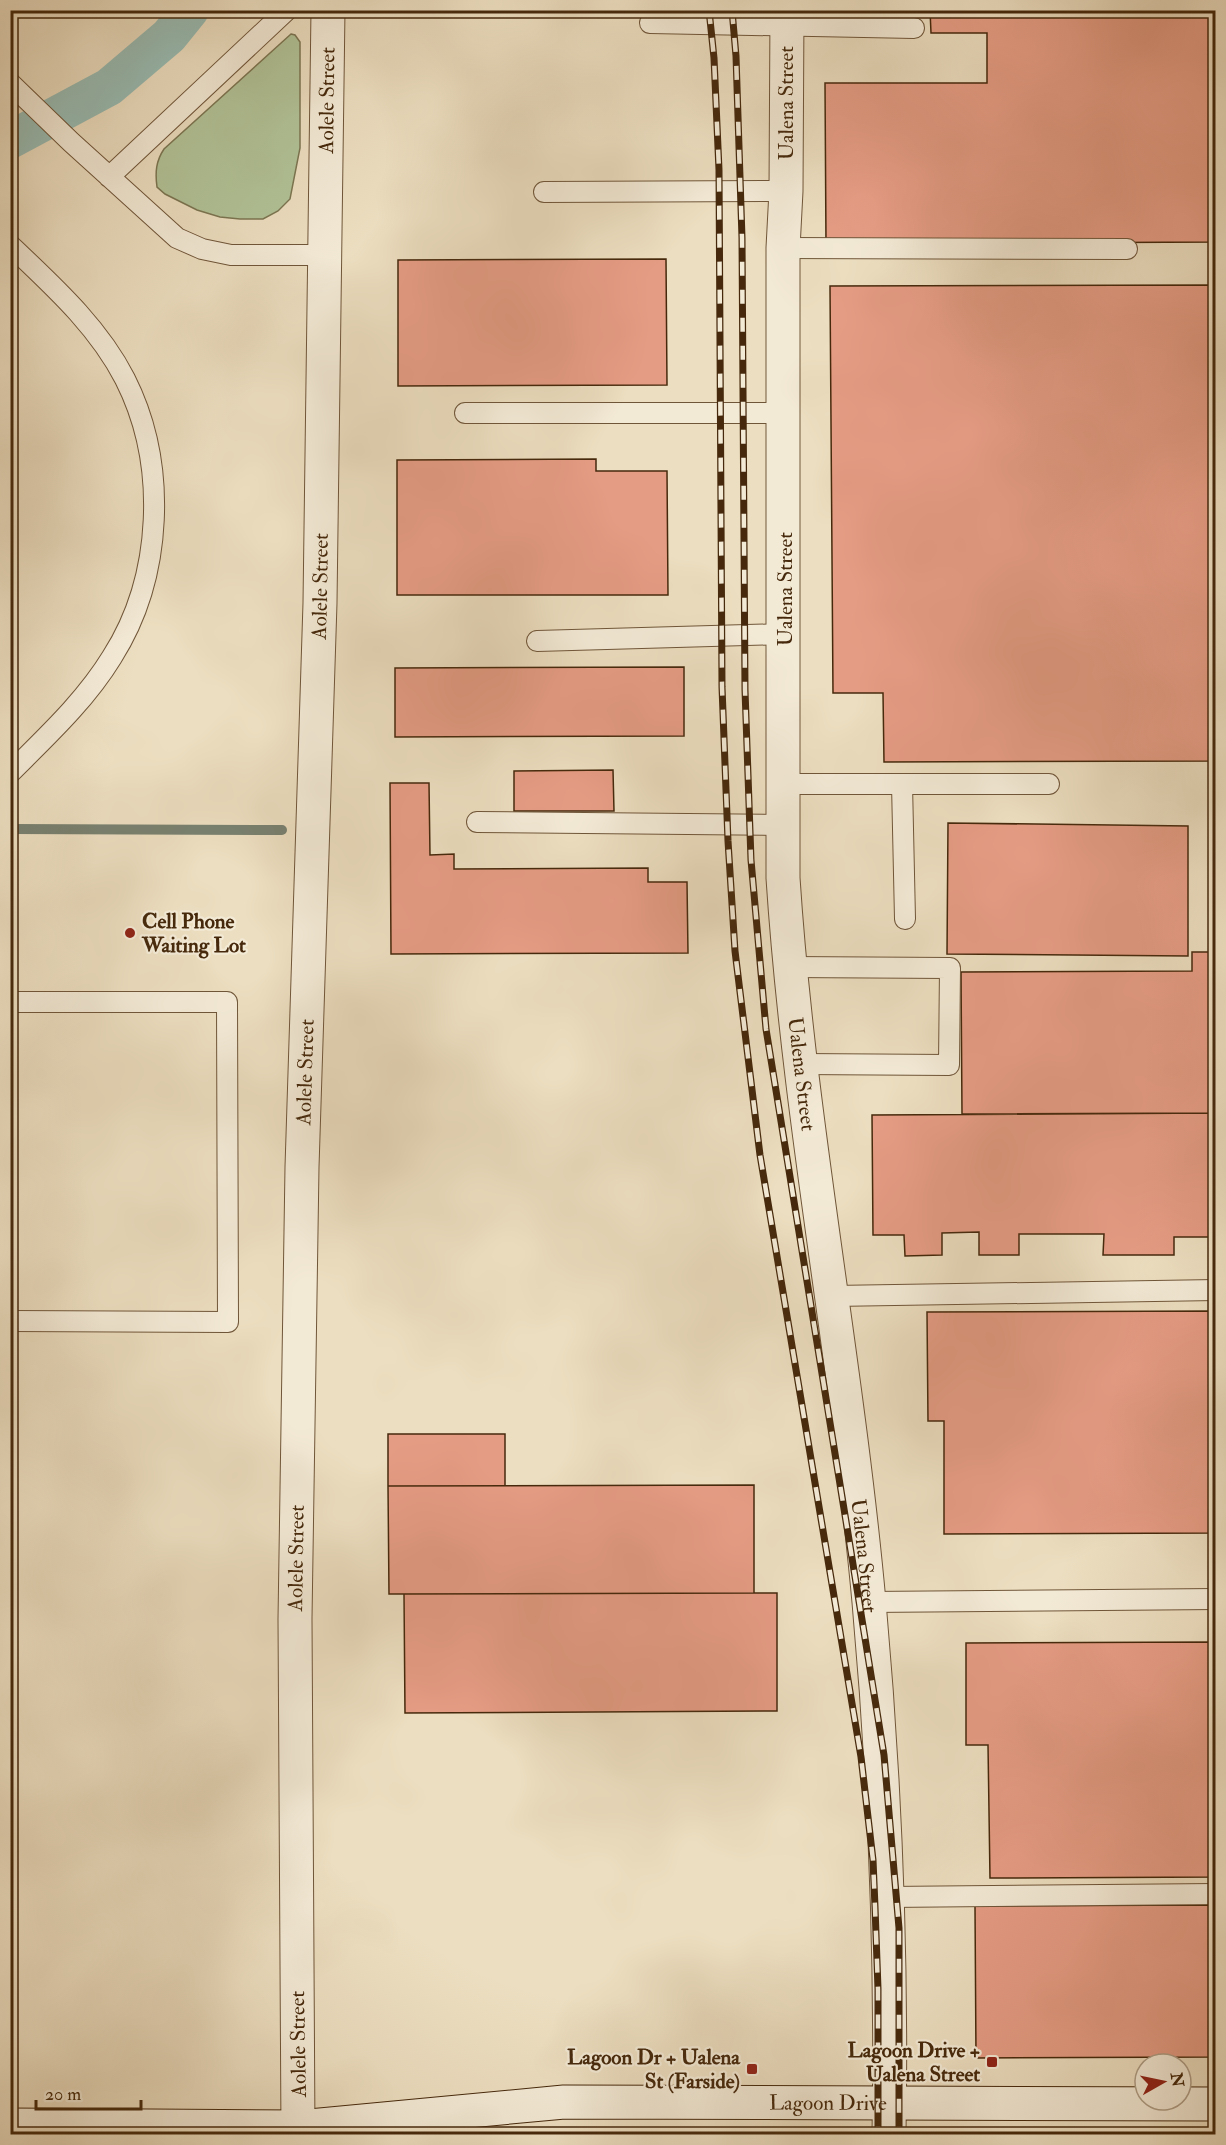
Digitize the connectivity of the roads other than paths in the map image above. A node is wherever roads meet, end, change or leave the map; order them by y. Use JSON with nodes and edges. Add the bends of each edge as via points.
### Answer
{"nodes":[{"id":1,"x":287,"y":10,"type":"edge"},
{"id":2,"x":328,"y":10,"type":"edge"},
{"id":3,"x":787,"y":19,"type":"edge"},
{"id":4,"x":650,"y":23,"type":"dead end"},
{"id":5,"x":914,"y":28,"type":"dead end"},
{"id":6,"x":10,"y":83,"type":"edge"},
{"id":7,"x":109,"y":177,"type":"junction"},
{"id":8,"x":786,"y":191,"type":"junction"},
{"id":9,"x":544,"y":192,"type":"dead end"},
{"id":10,"x":10,"y":245,"type":"edge"},
{"id":11,"x":783,"y":248,"type":"junction"},
{"id":12,"x":1126,"y":249,"type":"dead end"},
{"id":13,"x":325,"y":255,"type":"junction"},
{"id":14,"x":465,"y":413,"type":"dead end"},
{"id":15,"x":784,"y":413,"type":"junction"},
{"id":16,"x":785,"y":634,"type":"junction"},
{"id":17,"x":537,"y":641,"type":"dead end"},
{"id":18,"x":10,"y":773,"type":"edge"},
{"id":19,"x":784,"y":784,"type":"junction"},
{"id":20,"x":902,"y":784,"type":"junction"},
{"id":21,"x":1049,"y":784,"type":"dead end"},
{"id":22,"x":477,"y":822,"type":"dead end"},
{"id":23,"x":784,"y":825,"type":"junction"},
{"id":24,"x":905,"y":919,"type":"dead end"},
{"id":25,"x":789,"y":967,"type":"junction"},
{"id":26,"x":10,"y":1002,"type":"edge"},
{"id":27,"x":801,"y":1064,"type":"junction"},
{"id":28,"x":1215,"y":1290,"type":"edge"},
{"id":29,"x":833,"y":1296,"type":"junction"},
{"id":30,"x":10,"y":1321,"type":"edge"},
{"id":31,"x":1215,"y":1599,"type":"edge"},
{"id":32,"x":869,"y":1602,"type":"junction"},
{"id":33,"x":1215,"y":1894,"type":"edge"},
{"id":34,"x":888,"y":1897,"type":"junction"},
{"id":35,"x":890,"y":2102,"type":"junction"},
{"id":36,"x":1215,"y":2104,"type":"edge"},
{"id":37,"x":10,"y":2125,"type":"edge"},
{"id":38,"x":298,"y":2131,"type":"edge"},
{"id":39,"x":889,"y":2134,"type":"edge"}],
"edges":[{"from":1,"to":7,"type":"lane"},
{"from":2,"to":13,"type":"street","name":"Aolele Street"},
{"from":3,"to":4,"type":"lane"},
{"from":3,"to":5,"type":"lane"},
{"from":3,"to":8,"type":"street","name":"Ualena Street"},
{"from":6,"to":7,"type":"lane"},
{"from":7,"to":13,"type":"lane","via":[[177,238],[202,249],[231,255]]},
{"from":8,"to":9,"type":"lane"},
{"from":8,"to":11,"type":"street","name":"Ualena Street"},
{"from":10,"to":18,"type":"lane","via":[[80,315],[125,378],[148,448],[154,520],[142,593],[113,656],[70,713]]},
{"from":11,"to":12,"type":"lane"},
{"from":11,"to":15,"type":"street","name":"Ualena Street"},
{"from":13,"to":38,"type":"street","name":"Aolele Street","via":[[295,1583]]},
{"from":14,"to":15,"type":"lane"},
{"from":15,"to":16,"type":"street","name":"Ualena Street"},
{"from":16,"to":17,"type":"lane"},
{"from":16,"to":19,"type":"street","name":"Ualena Street"},
{"from":19,"to":20,"type":"lane"},
{"from":19,"to":23,"type":"street","name":"Ualena Street"},
{"from":20,"to":21,"type":"lane"},
{"from":20,"to":24,"type":"lane"},
{"from":22,"to":23,"type":"lane"},
{"from":23,"to":25,"type":"street","name":"Ualena Street"},
{"from":25,"to":27,"type":"street","name":"Ualena Street"},
{"from":25,"to":27,"type":"lane","via":[[950,968],[949,1065]]},
{"from":26,"to":30,"type":"lane","via":[[227,1002],[228,1322]]},
{"from":27,"to":29,"type":"street","name":"Ualena Street"},
{"from":28,"to":29,"type":"lane"},
{"from":29,"to":32,"type":"street","name":"Ualena Street"},
{"from":31,"to":32,"type":"lane"},
{"from":32,"to":34,"type":"street","name":"Ualena Street"},
{"from":33,"to":34,"type":"lane"},
{"from":34,"to":35,"type":"street","name":"Ualena Street"},
{"from":35,"to":36,"type":"street","name":"Lagoon Drive"},
{"from":35,"to":38,"type":"street","name":"Lagoon Drive","via":[[564,2102]]},
{"from":35,"to":39,"type":"street","name":"Ualena Street"},
{"from":37,"to":38,"type":"street","name":"Lagoon Drive"}]}
